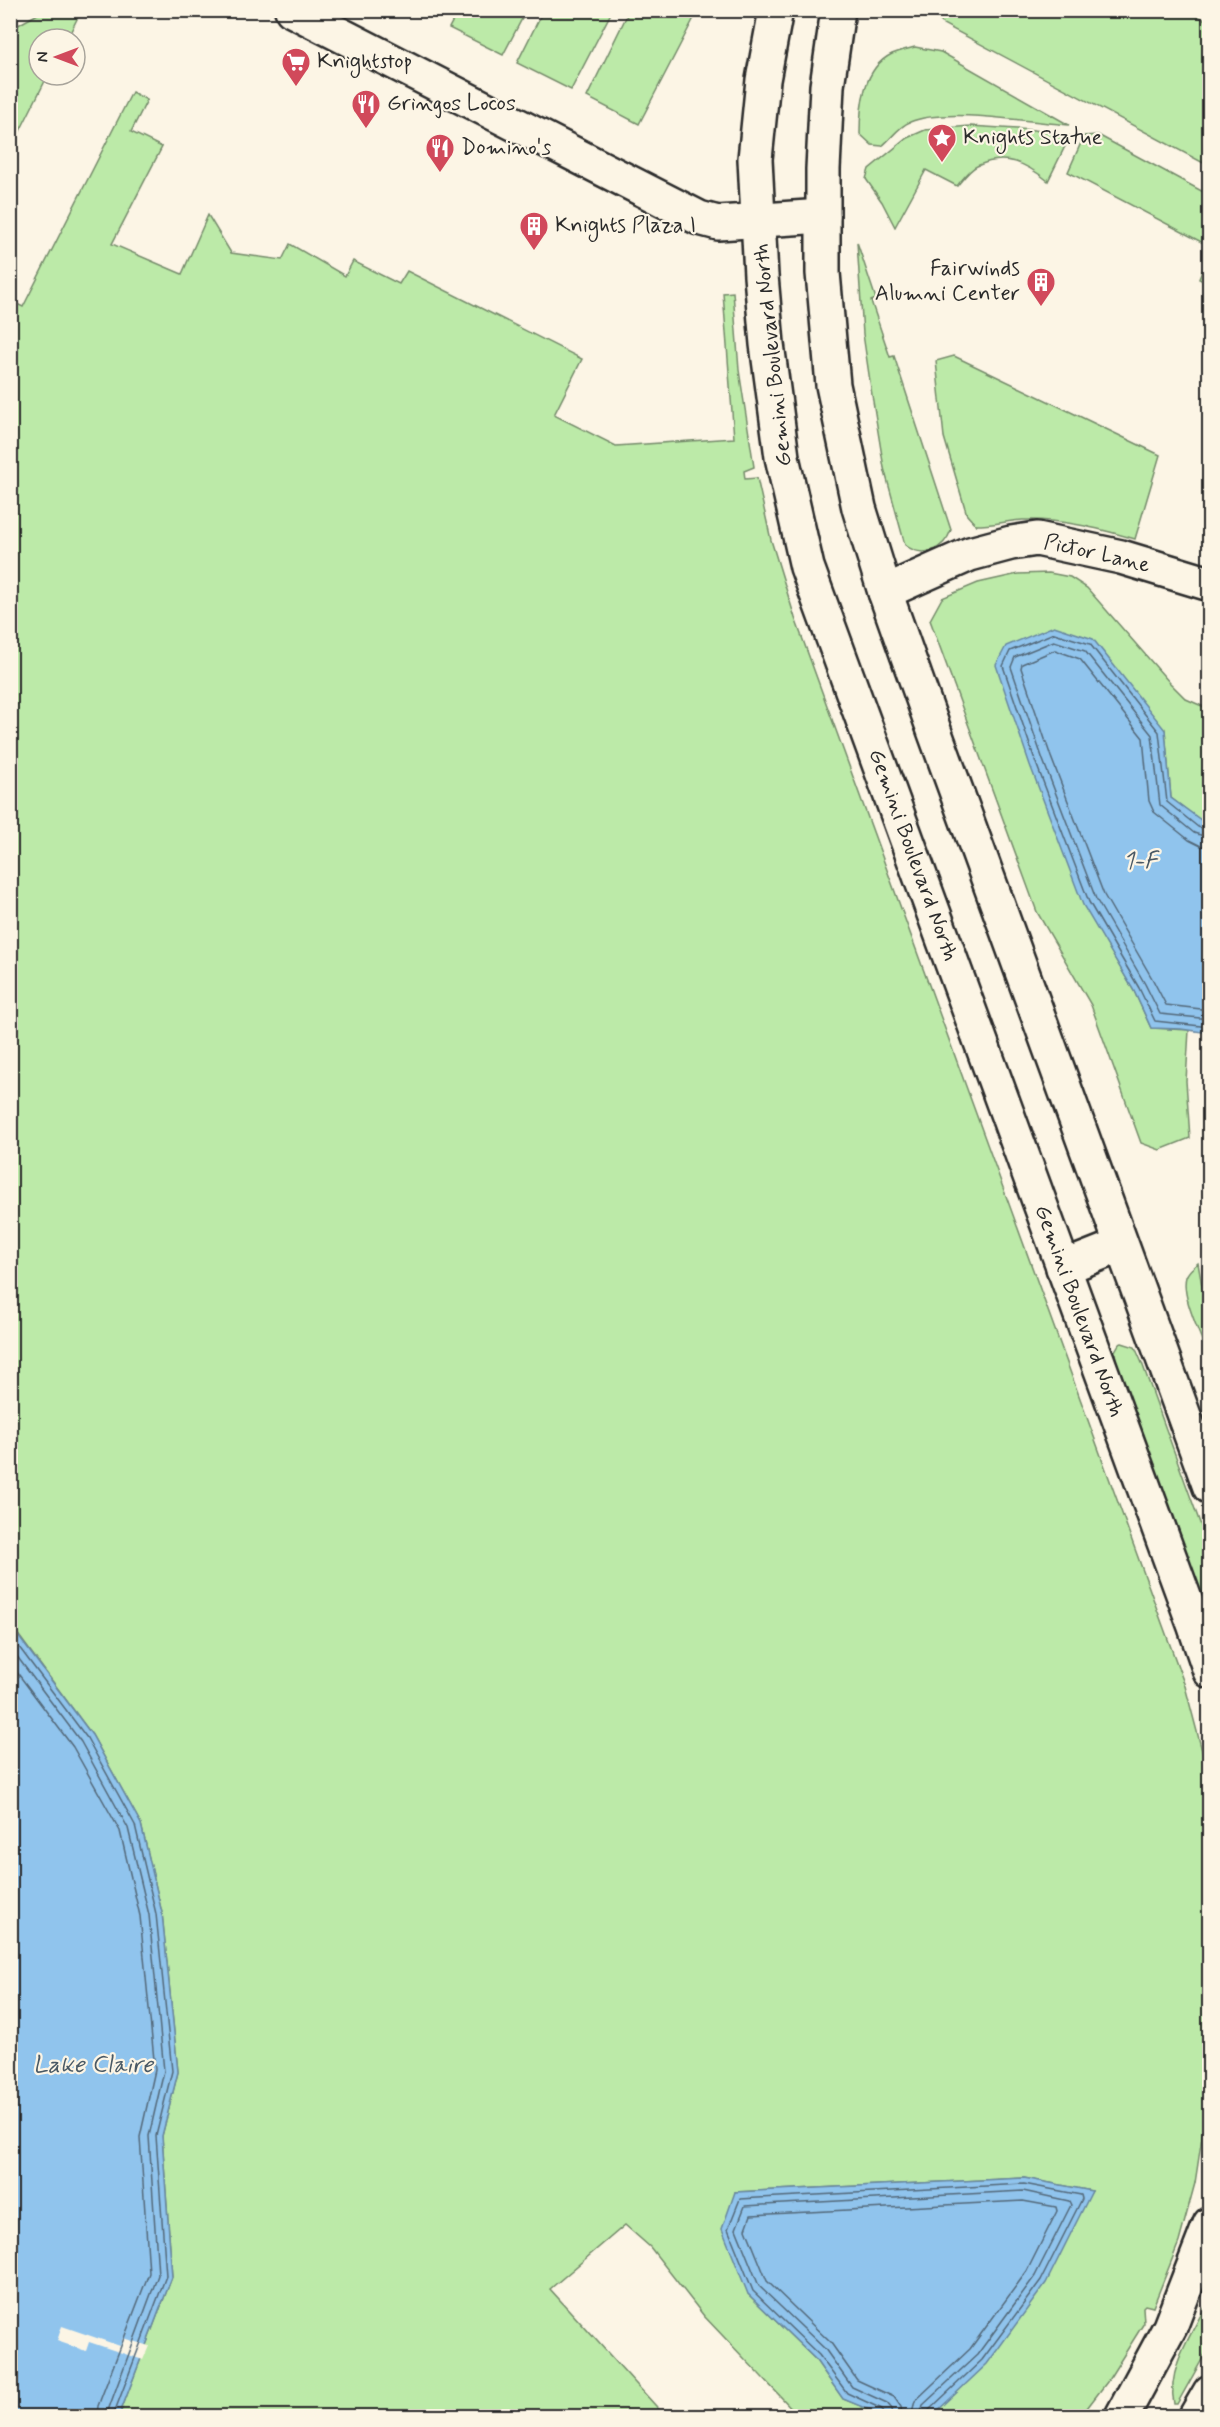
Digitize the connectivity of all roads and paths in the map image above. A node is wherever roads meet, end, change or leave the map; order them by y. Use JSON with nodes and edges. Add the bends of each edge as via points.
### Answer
{"nodes":[{"id":1,"x":292,"y":10,"type":"edge"},
{"id":2,"x":776,"y":10,"type":"edge"},
{"id":3,"x":838,"y":10,"type":"edge"},
{"id":4,"x":823,"y":216,"type":"junction"},
{"id":5,"x":758,"y":221,"type":"junction"},
{"id":6,"x":1209,"y":584,"type":"edge"},
{"id":7,"x":885,"y":592,"type":"junction"},
{"id":8,"x":1121,"y":1245,"type":"junction"},
{"id":9,"x":1063,"y":1268,"type":"junction"},
{"id":10,"x":1209,"y":1487,"type":"edge"},
{"id":11,"x":1209,"y":1671,"type":"edge"},
{"id":12,"x":1209,"y":2223,"type":"edge"},
{"id":13,"x":1209,"y":2392,"type":"edge"},
{"id":14,"x":1122,"y":2416,"type":"edge"},
{"id":15,"x":1196,"y":2416,"type":"edge"}],
"edges":[{"from":1,"to":5,"type":"street","via":[[699,218],[718,223]]},
{"from":2,"to":5,"type":"street","name":"Gemini Boulevard North","via":[[763,80],[756,159]]},
{"from":3,"to":4,"type":"street","via":[[827,86]]},
{"from":4,"to":5,"type":"street"},
{"from":4,"to":7,"type":"street","via":[[823,273],[833,385],[858,508]]},
{"from":5,"to":9,"type":"street","name":"Gemini Boulevard North","via":[[767,344],[782,457],[807,567]]},
{"from":6,"to":7,"type":"street","name":"Pictor Lane","via":[[1121,557],[1037,539],[970,554]]},
{"from":7,"to":8,"type":"street"},
{"from":8,"to":9,"type":"street"},
{"from":8,"to":10,"type":"street"},
{"from":9,"to":11,"type":"street","name":"Gemini Boulevard North"},
{"from":12,"to":14,"type":"street","via":[[1170,2327]]},
{"from":13,"to":15,"type":"street"}]}
